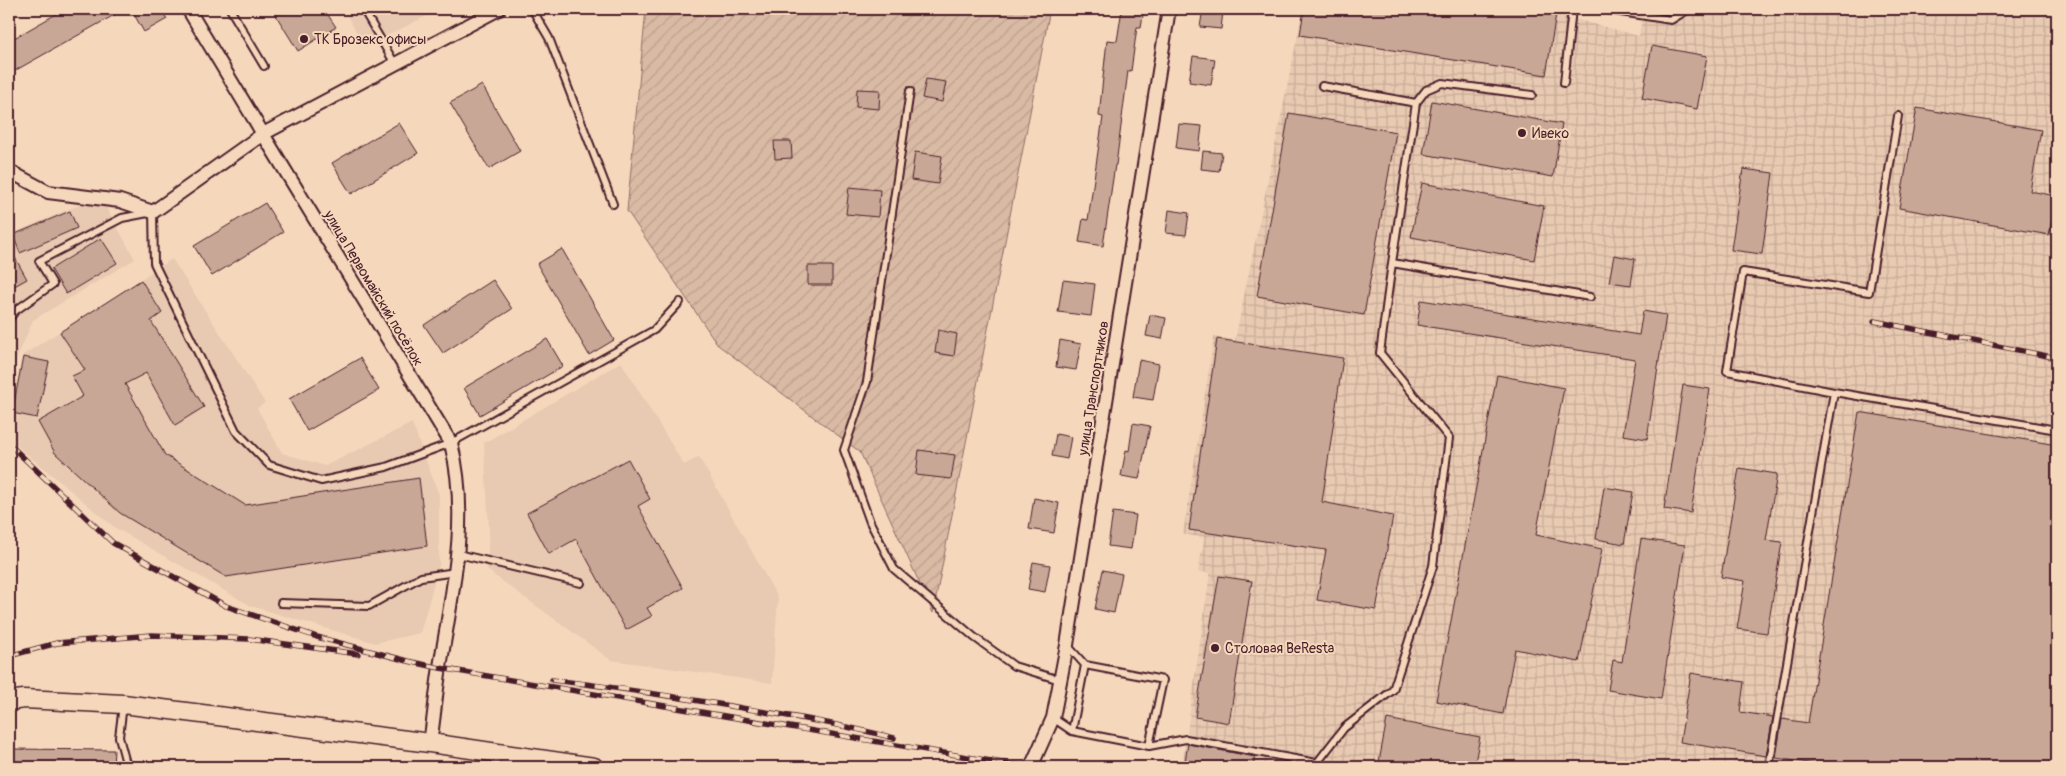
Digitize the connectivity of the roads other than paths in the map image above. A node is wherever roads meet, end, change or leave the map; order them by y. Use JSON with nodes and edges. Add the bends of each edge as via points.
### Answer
{"nodes":[{"id":1,"x":188,"y":9,"type":"edge"},
{"id":2,"x":230,"y":9,"type":"edge"},
{"id":3,"x":363,"y":9,"type":"edge"},
{"id":4,"x":499,"y":9,"type":"edge"},
{"id":5,"x":532,"y":9,"type":"edge"},
{"id":6,"x":1168,"y":9,"type":"edge"},
{"id":7,"x":1572,"y":9,"type":"edge"},
{"id":8,"x":1602,"y":9,"type":"edge"},
{"id":9,"x":1689,"y":9,"type":"edge"},
{"id":10,"x":395,"y":64,"type":"junction"},
{"id":11,"x":264,"y":66,"type":"dead end"},
{"id":12,"x":1564,"y":82,"type":"dead end"},
{"id":13,"x":1322,"y":86,"type":"dead end"},
{"id":14,"x":910,"y":91,"type":"dead end"},
{"id":15,"x":1532,"y":95,"type":"dead end"},
{"id":16,"x":1416,"y":103,"type":"junction"},
{"id":17,"x":1898,"y":116,"type":"dead end"},
{"id":18,"x":263,"y":134,"type":"junction"},
{"id":19,"x":9,"y":171,"type":"edge"},
{"id":20,"x":613,"y":204,"type":"dead end"},
{"id":21,"x":153,"y":212,"type":"junction"},
{"id":22,"x":1392,"y":263,"type":"junction"},
{"id":23,"x":1590,"y":297,"type":"dead end"},
{"id":24,"x":680,"y":302,"type":"dead end"},
{"id":25,"x":9,"y":319,"type":"edge"},
{"id":26,"x":1834,"y":392,"type":"junction"},
{"id":27,"x":2057,"y":430,"type":"edge"},
{"id":28,"x":451,"y":443,"type":"junction"},
{"id":29,"x":458,"y":554,"type":"junction"},
{"id":30,"x":456,"y":572,"type":"junction"},
{"id":31,"x":580,"y":583,"type":"dead end"},
{"id":32,"x":281,"y":603,"type":"dead end"},
{"id":33,"x":1067,"y":645,"type":"junction"},
{"id":34,"x":1085,"y":665,"type":"junction"},
{"id":35,"x":1060,"y":680,"type":"junction"},
{"id":36,"x":9,"y":701,"type":"edge"},
{"id":37,"x":123,"y":704,"type":"junction"},
{"id":38,"x":1052,"y":718,"type":"junction"},
{"id":39,"x":1072,"y":731,"type":"junction"},
{"id":40,"x":430,"y":743,"type":"junction"},
{"id":41,"x":1149,"y":746,"type":"junction"},
{"id":42,"x":127,"y":767,"type":"edge"},
{"id":43,"x":594,"y":767,"type":"edge"},
{"id":44,"x":1031,"y":767,"type":"edge"},
{"id":45,"x":1769,"y":767,"type":"edge"}],
"edges":[{"from":1,"to":18,"type":"street","name":"улица Первомайский посёлок"},
{"from":2,"to":11,"type":"lane"},
{"from":3,"to":10,"type":"lane"},
{"from":4,"to":10,"type":"street"},
{"from":5,"to":20,"type":"lane","via":[[549,38]]},
{"from":6,"to":33,"type":"street","name":"улица Транспортников"},
{"from":7,"to":12,"type":"lane"},
{"from":8,"to":9,"type":"lane","via":[[1671,20]]},
{"from":10,"to":18,"type":"street"},
{"from":13,"to":16,"type":"lane"},
{"from":14,"to":35,"type":"lane","via":[[867,382],[844,450],[870,522],[894,569],[974,637],[1014,666]]},
{"from":15,"to":16,"type":"lane","via":[[1442,83],[1426,90]]},
{"from":16,"to":22,"type":"lane"},
{"from":17,"to":26,"type":"lane","via":[[1869,292],[1743,272],[1726,371]]},
{"from":18,"to":21,"type":"street"},
{"from":18,"to":28,"type":"street","name":"улица Первомайский посёлок"},
{"from":19,"to":21,"type":"street","via":[[48,192],[120,201]]},
{"from":21,"to":25,"type":"lane","via":[[122,218],[39,262],[53,284],[15,310]]},
{"from":21,"to":28,"type":"lane","via":[[154,263],[236,431],[269,465],[321,481],[386,467]]},
{"from":22,"to":23,"type":"lane"},
{"from":22,"to":41,"type":"lane","via":[[1380,352],[1449,438],[1433,566],[1392,690],[1344,728],[1317,762],[1186,739]]},
{"from":24,"to":28,"type":"lane","via":[[654,330]]},
{"from":26,"to":27,"type":"lane"},
{"from":26,"to":45,"type":"lane"},
{"from":28,"to":29,"type":"street","name":"улица Первомайский посёлок","via":[[460,498]]},
{"from":29,"to":30,"type":"street","name":"улица Первомайский посёлок"},
{"from":29,"to":31,"type":"lane"},
{"from":30,"to":32,"type":"lane","via":[[421,577],[369,606]]},
{"from":30,"to":40,"type":"street","name":"улица Первомайский посёлок"},
{"from":33,"to":34,"type":"lane"},
{"from":33,"to":35,"type":"street","name":"улица Транспортников"},
{"from":34,"to":39,"type":"lane"},
{"from":34,"to":41,"type":"lane","via":[[1163,680]]},
{"from":35,"to":38,"type":"street","name":"улица Транспортников"},
{"from":36,"to":37,"type":"street"},
{"from":37,"to":40,"type":"street"},
{"from":37,"to":42,"type":"lane","via":[[119,737]]},
{"from":38,"to":39,"type":"lane"},
{"from":38,"to":44,"type":"street","name":"улица Транспортников"},
{"from":39,"to":41,"type":"lane"},
{"from":40,"to":43,"type":"street"}]}
